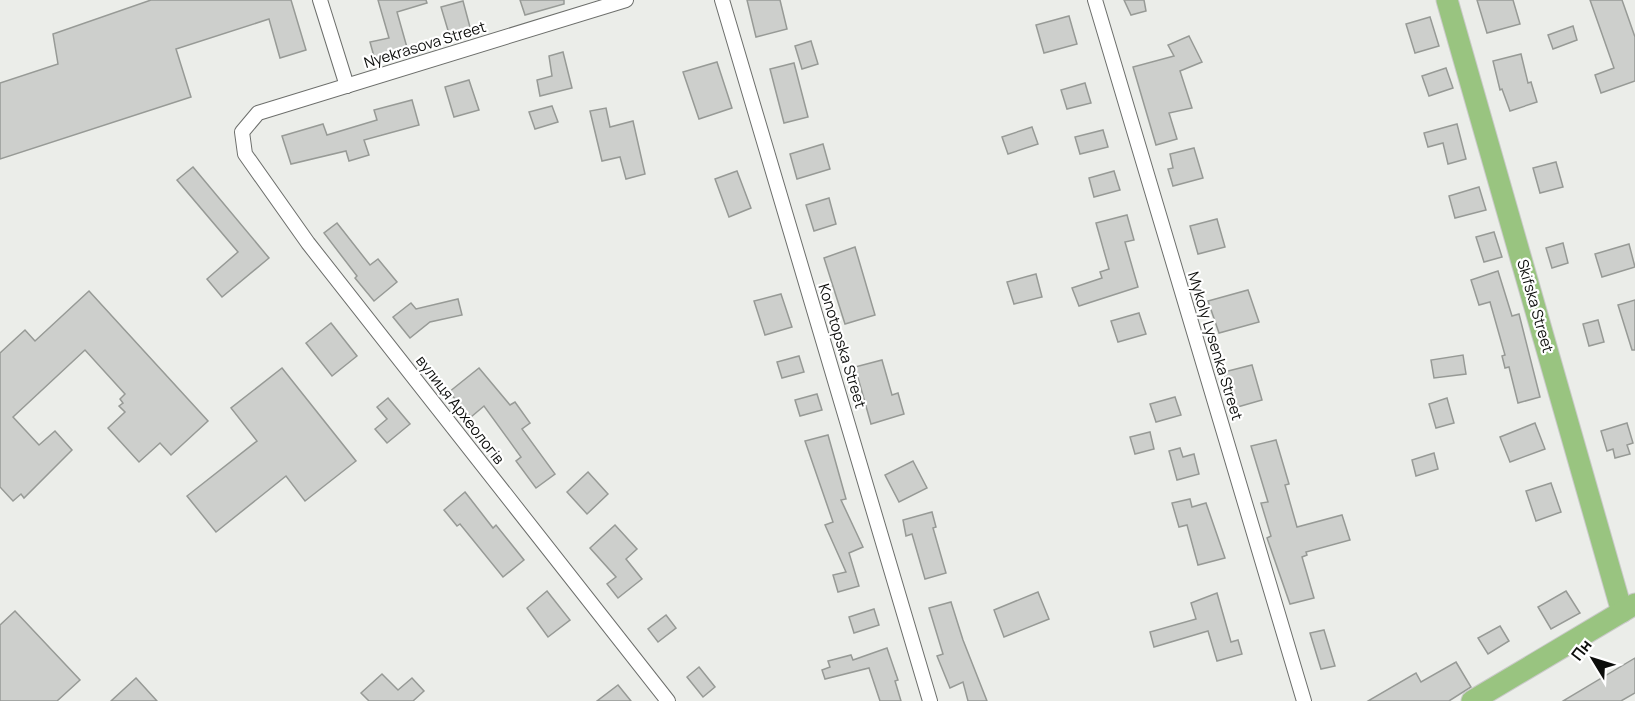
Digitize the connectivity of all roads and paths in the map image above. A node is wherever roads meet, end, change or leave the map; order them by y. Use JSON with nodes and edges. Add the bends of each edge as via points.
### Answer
{"nodes":[{"id":1,"x":320,"y":0,"type":"edge"},
{"id":2,"x":626,"y":0,"type":"edge"},
{"id":3,"x":722,"y":0,"type":"edge"},
{"id":4,"x":1095,"y":0,"type":"edge"},
{"id":5,"x":1447,"y":0,"type":"edge"},
{"id":6,"x":347,"y":86,"type":"junction"},
{"id":7,"x":242,"y":132,"type":"joint"},
{"id":8,"x":1628,"y":608,"type":"edge"},
{"id":9,"x":668,"y":701,"type":"edge"},
{"id":10,"x":930,"y":701,"type":"edge"},
{"id":11,"x":1304,"y":701,"type":"edge"},
{"id":12,"x":1472,"y":701,"type":"edge"}],
"edges":[{"from":1,"to":6,"type":"street"},
{"from":2,"to":6,"type":"street","name":"Nyekrasova Street"},
{"from":3,"to":10,"type":"street","name":"Konotopska Street"},
{"from":4,"to":11,"type":"street","name":"Mykoly Lysenka Street"},
{"from":5,"to":8,"type":"main road","name":"Skifska Street"},
{"from":6,"to":7,"type":"street","name":"Nyekrasova Street","via":[[258,113]]},
{"from":7,"to":9,"type":"street","name":"вулиця Археологів","via":[[245,154],[308,243]]},
{"from":8,"to":12,"type":"main road"}]}
